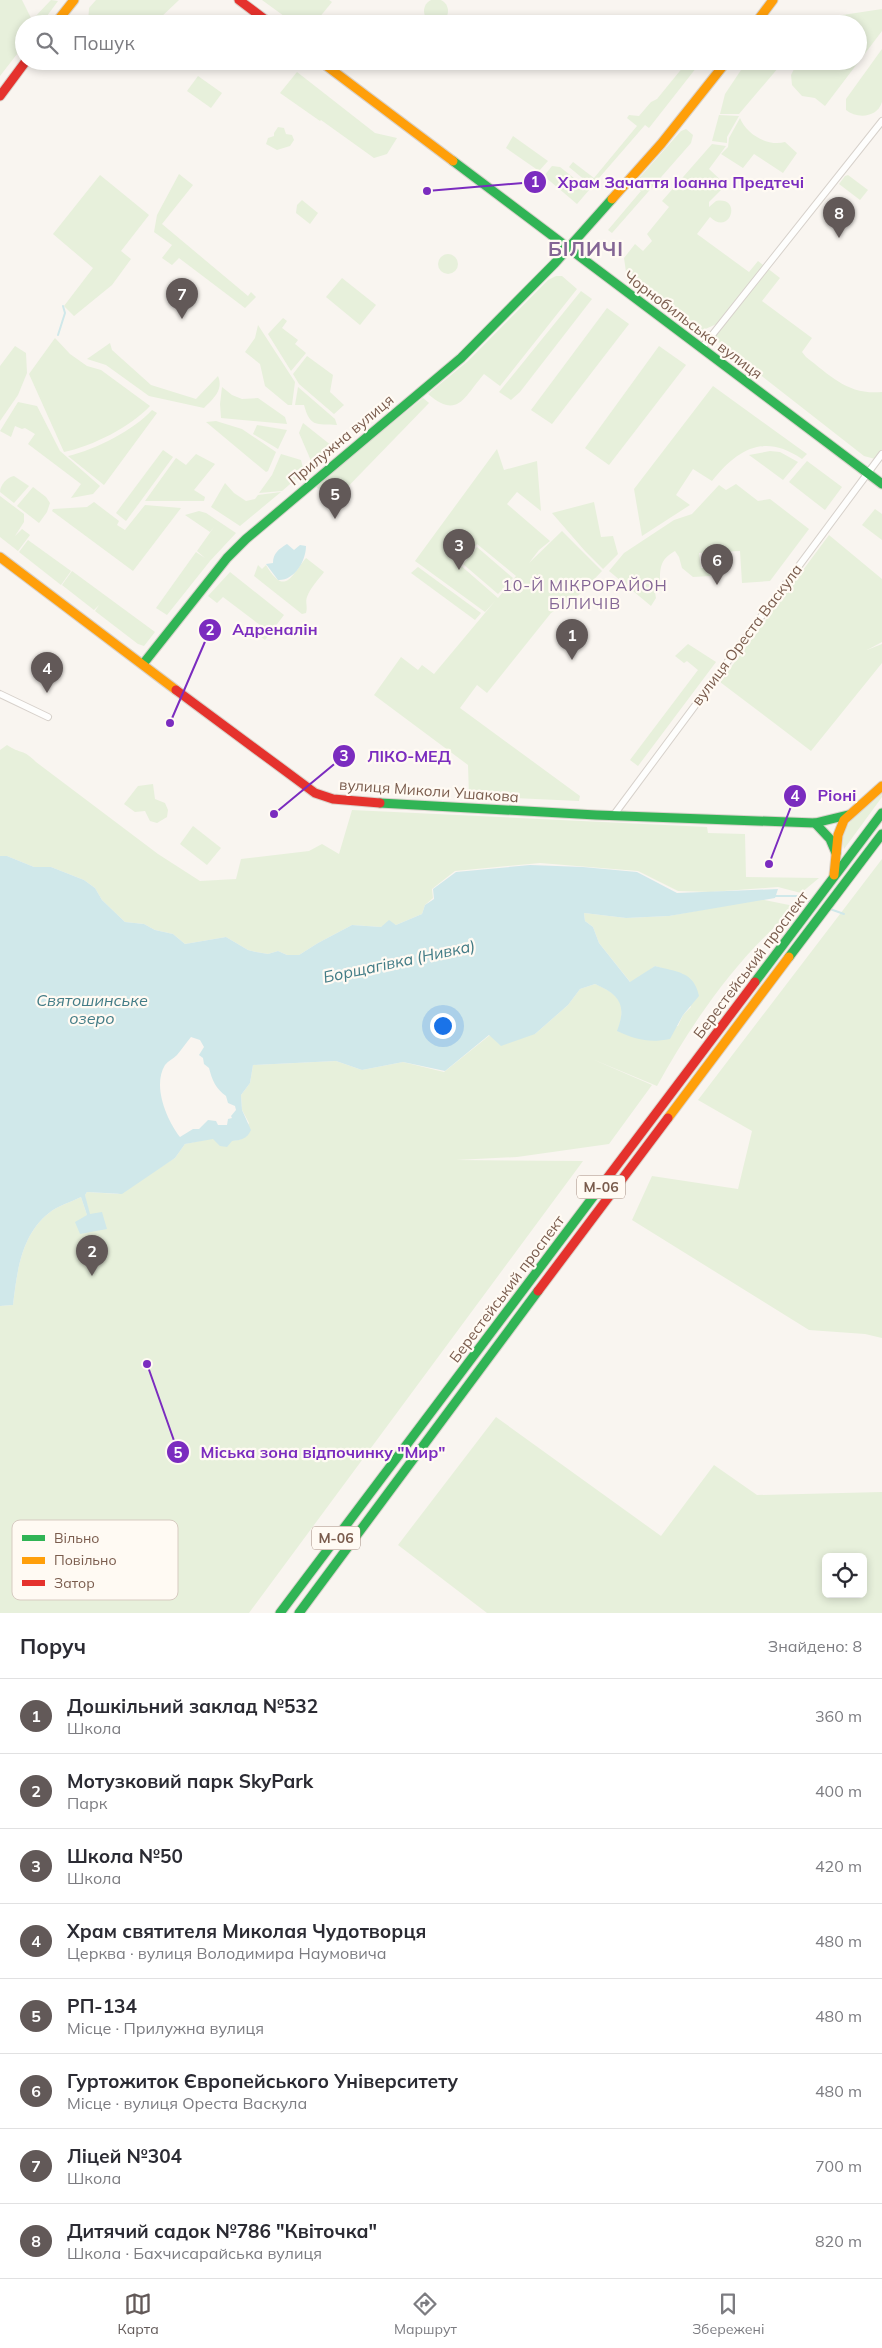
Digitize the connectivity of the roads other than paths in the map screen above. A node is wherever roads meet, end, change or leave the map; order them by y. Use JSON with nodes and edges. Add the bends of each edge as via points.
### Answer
{"nodes":[{"id":1,"x":73,"y":0,"type":"edge"},
{"id":2,"x":239,"y":0,"type":"edge"},
{"id":3,"x":773,"y":0,"type":"edge"},
{"id":4,"x":62,"y":15,"type":"edge"},
{"id":5,"x":259,"y":15,"type":"edge"},
{"id":6,"x":762,"y":15,"type":"edge"},
{"id":7,"x":19,"y":70,"type":"edge"},
{"id":8,"x":332,"y":70,"type":"edge"},
{"id":9,"x":720,"y":70,"type":"edge"},
{"id":10,"x":0,"y":96,"type":"edge"},
{"id":11,"x":882,"y":121,"type":"edge"},
{"id":12,"x":567,"y":248,"type":"junction"},
{"id":13,"x":701,"y":349,"type":"junction"},
{"id":14,"x":882,"y":454,"type":"edge"},
{"id":15,"x":868,"y":473,"type":"junction"},
{"id":16,"x":882,"y":484,"type":"edge"},
{"id":17,"x":0,"y":557,"type":"edge"},
{"id":18,"x":143,"y":664,"type":"junction"},
{"id":19,"x":0,"y":694,"type":"edge"},
{"id":20,"x":48,"y":717,"type":"dead end"},
{"id":21,"x":882,"y":786,"type":"edge"},
{"id":22,"x":882,"y":813,"type":"edge"},
{"id":23,"x":848,"y":815,"type":"junction"},
{"id":24,"x":613,"y":816,"type":"junction"},
{"id":25,"x":815,"y":823,"type":"junction"},
{"id":26,"x":882,"y":834,"type":"edge"},
{"id":27,"x":837,"y":856,"type":"junction"},
{"id":28,"x":834,"y":878,"type":"junction"},
{"id":29,"x":280,"y":1613,"type":"edge"},
{"id":30,"x":299,"y":1613,"type":"edge"}],
"edges":[{"from":1,"to":4,"type":"main road"},
{"from":2,"to":5,"type":"main road"},
{"from":3,"to":6,"type":"main road"},
{"from":7,"to":10,"type":"main road"},
{"from":8,"to":12,"type":"main road","name":"Чорнобильська вулиця"},
{"from":9,"to":12,"type":"main road","name":"Прилужна вулиця","via":[[661,144]]},
{"from":11,"to":13,"type":"street"},
{"from":12,"to":13,"type":"main road","name":"Чорнобильська вулиця"},
{"from":12,"to":18,"type":"main road","name":"Прилужна вулиця","via":[[461,358],[246,539]]},
{"from":13,"to":15,"type":"main road","name":"Чорнобильська вулиця"},
{"from":14,"to":15,"type":"street","name":"вулиця Ореста Васкула"},
{"from":15,"to":16,"type":"main road","name":"Чорнобильська вулиця"},
{"from":15,"to":24,"type":"street","name":"вулиця Ореста Васкула"},
{"from":17,"to":18,"type":"main road","name":"вулиця Миколи Ушакова"},
{"from":18,"to":24,"type":"main road","name":"вулиця Миколи Ушакова","via":[[315,793],[333,799]]},
{"from":19,"to":20,"type":"street"},
{"from":21,"to":23,"type":"main road","via":[[871,799]]},
{"from":22,"to":28,"type":"main road","name":"Берестейський проспект","number":"М-06"},
{"from":23,"to":25,"type":"main road","name":"вулиця Миколи Ушакова"},
{"from":23,"to":27,"type":"main road","via":[[836,843]]},
{"from":24,"to":25,"type":"main road","name":"вулиця Миколи Ушакова"},
{"from":25,"to":27,"type":"main road","via":[[830,839]]},
{"from":26,"to":30,"type":"main road","name":"Берестейський проспект","number":"М-06"},
{"from":27,"to":28,"type":"main road"},
{"from":28,"to":29,"type":"main road","name":"Берестейський проспект","number":"М-06"}]}
